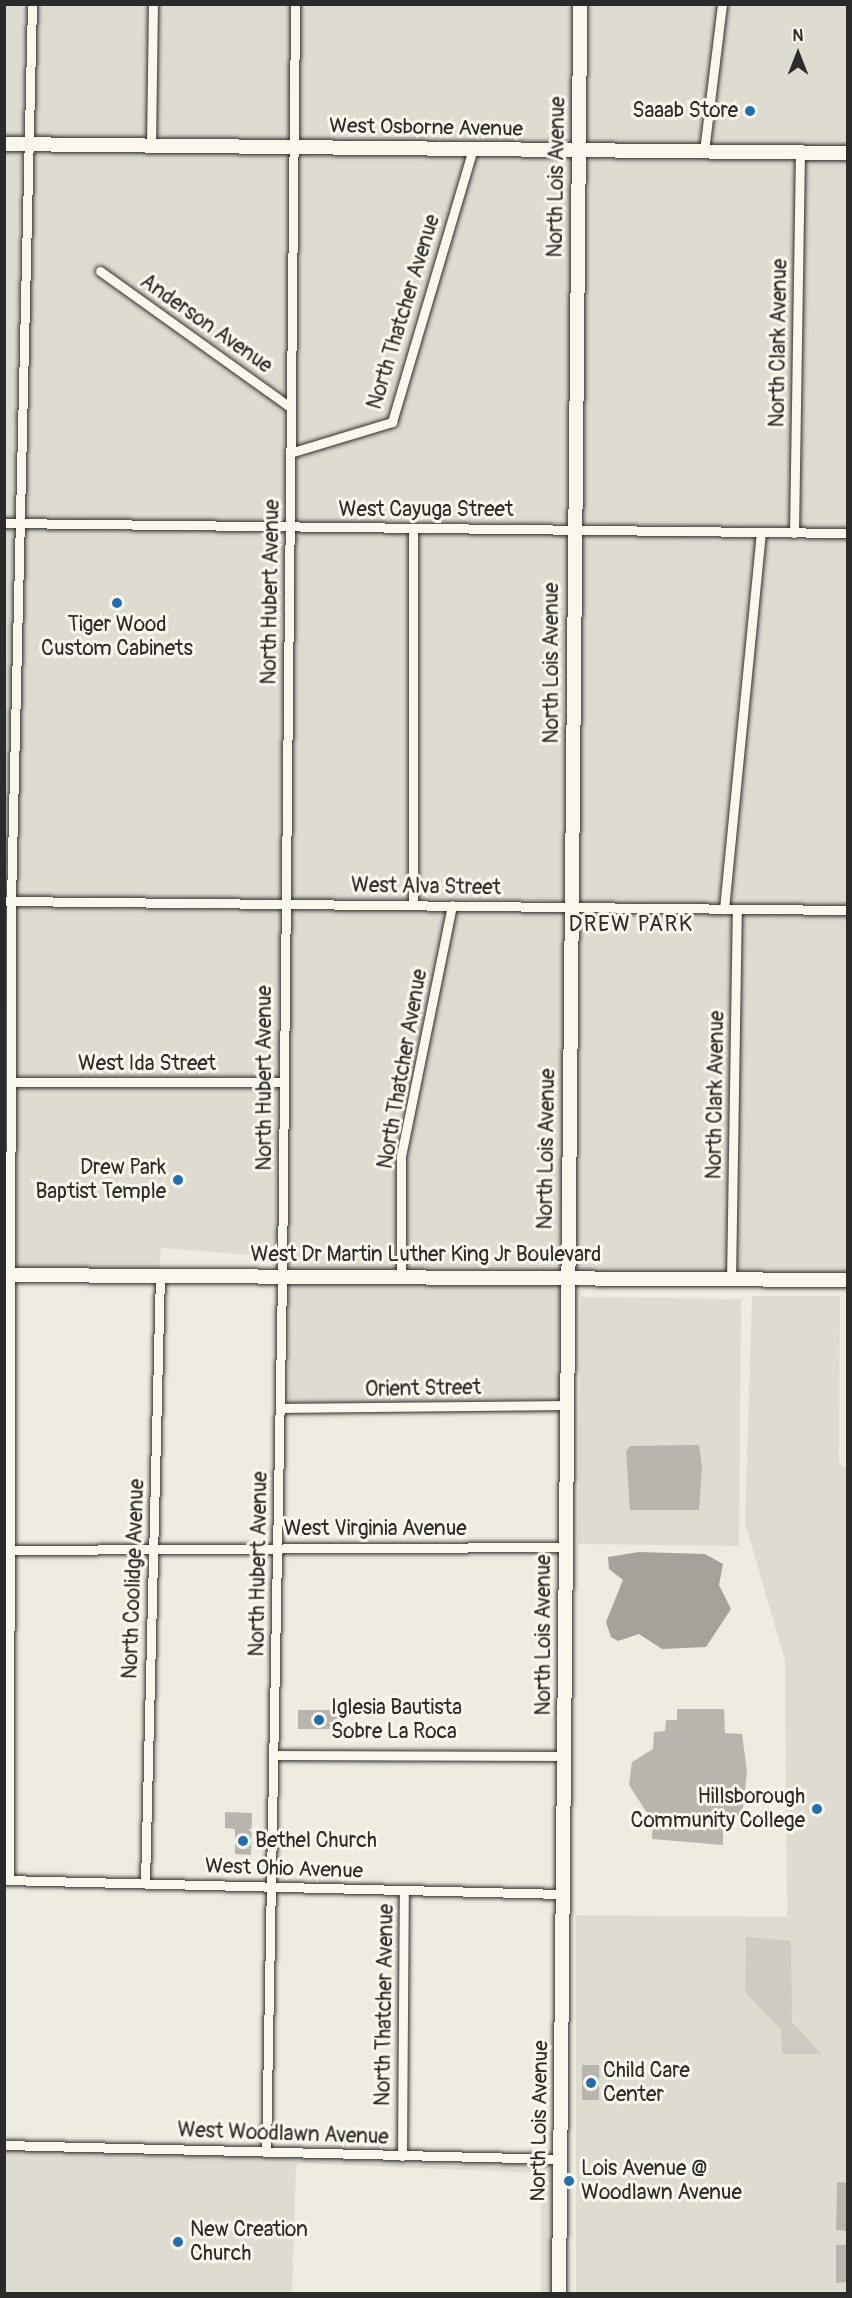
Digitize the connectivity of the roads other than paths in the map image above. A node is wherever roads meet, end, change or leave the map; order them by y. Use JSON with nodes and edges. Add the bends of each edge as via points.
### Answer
{"nodes":[{"id":1,"x":32,"y":4,"type":"edge"},
{"id":2,"x":153,"y":4,"type":"edge"},
{"id":3,"x":295,"y":4,"type":"edge"},
{"id":4,"x":580,"y":4,"type":"edge"},
{"id":5,"x":722,"y":4,"type":"edge"},
{"id":6,"x":4,"y":144,"type":"edge"},
{"id":7,"x":27,"y":144,"type":"junction"},
{"id":8,"x":151,"y":146,"type":"junction"},
{"id":9,"x":294,"y":147,"type":"junction"},
{"id":10,"x":474,"y":149,"type":"junction"},
{"id":11,"x":704,"y":151,"type":"junction"},
{"id":12,"x":579,"y":152,"type":"junction"},
{"id":13,"x":800,"y":153,"type":"junction"},
{"id":14,"x":848,"y":153,"type":"edge"},
{"id":15,"x":100,"y":271,"type":"dead end"},
{"id":16,"x":290,"y":407,"type":"junction"},
{"id":17,"x":290,"y":453,"type":"junction"},
{"id":18,"x":4,"y":523,"type":"edge"},
{"id":19,"x":19,"y":523,"type":"junction"},
{"id":20,"x":290,"y":527,"type":"junction"},
{"id":21,"x":414,"y":528,"type":"junction"},
{"id":22,"x":574,"y":529,"type":"junction"},
{"id":23,"x":761,"y":533,"type":"junction"},
{"id":24,"x":795,"y":533,"type":"junction"},
{"id":25,"x":848,"y":533,"type":"edge"},
{"id":26,"x":8,"y":901,"type":"edge"},
{"id":27,"x":285,"y":905,"type":"junction"},
{"id":28,"x":413,"y":905,"type":"junction"},
{"id":29,"x":452,"y":905,"type":"junction"},
{"id":30,"x":570,"y":907,"type":"junction"},
{"id":31,"x":724,"y":909,"type":"junction"},
{"id":32,"x":737,"y":909,"type":"junction"},
{"id":33,"x":848,"y":910,"type":"edge"},
{"id":34,"x":11,"y":1082,"type":"junction"},
{"id":35,"x":283,"y":1082,"type":"junction"},
{"id":36,"x":8,"y":1275,"type":"edge"},
{"id":37,"x":160,"y":1275,"type":"junction"},
{"id":38,"x":282,"y":1275,"type":"junction"},
{"id":39,"x":401,"y":1276,"type":"junction"},
{"id":40,"x":566,"y":1276,"type":"junction"},
{"id":41,"x":848,"y":1280,"type":"edge"},
{"id":42,"x":731,"y":1281,"type":"junction"},
{"id":43,"x":566,"y":1405,"type":"junction"},
{"id":44,"x":280,"y":1408,"type":"junction"},
{"id":45,"x":277,"y":1547,"type":"junction"},
{"id":46,"x":565,"y":1547,"type":"junction"},
{"id":47,"x":150,"y":1549,"type":"junction"},
{"id":48,"x":7,"y":1550,"type":"edge"},
{"id":49,"x":274,"y":1755,"type":"junction"},
{"id":50,"x":565,"y":1756,"type":"junction"},
{"id":51,"x":7,"y":1880,"type":"edge"},
{"id":52,"x":145,"y":1883,"type":"junction"},
{"id":53,"x":273,"y":1887,"type":"junction"},
{"id":54,"x":404,"y":1890,"type":"junction"},
{"id":55,"x":563,"y":1894,"type":"junction"},
{"id":56,"x":4,"y":2145,"type":"edge"},
{"id":57,"x":266,"y":2152,"type":"junction"},
{"id":58,"x":402,"y":2156,"type":"junction"},
{"id":59,"x":561,"y":2159,"type":"junction"},
{"id":60,"x":559,"y":2294,"type":"edge"}],
"edges":[{"from":1,"to":7,"type":"street","via":[[31,130]]},
{"from":2,"to":8,"type":"street"},
{"from":3,"to":9,"type":"street","name":"North Hubert Avenue"},
{"from":4,"to":12,"type":"street","name":"North Lois Avenue"},
{"from":5,"to":11,"type":"street"},
{"from":6,"to":7,"type":"street","name":"West Osborne Avenue"},
{"from":7,"to":8,"type":"street","name":"West Osborne Avenue"},
{"from":7,"to":19,"type":"street"},
{"from":8,"to":9,"type":"street","name":"West Osborne Avenue"},
{"from":9,"to":10,"type":"street","name":"West Osborne Avenue"},
{"from":9,"to":16,"type":"street","name":"North Hubert Avenue"},
{"from":10,"to":12,"type":"street","name":"West Osborne Avenue"},
{"from":10,"to":17,"type":"street","name":"North Thatcher Avenue","via":[[392,422]]},
{"from":11,"to":12,"type":"street","name":"West Osborne Avenue"},
{"from":11,"to":13,"type":"street","name":"West Osborne Avenue"},
{"from":12,"to":22,"type":"street","name":"North Lois Avenue"},
{"from":13,"to":14,"type":"street","name":"West Osborne Avenue"},
{"from":13,"to":24,"type":"street","name":"North Clark Avenue"},
{"from":15,"to":16,"type":"street","name":"Anderson Avenue"},
{"from":16,"to":17,"type":"street","name":"North Hubert Avenue"},
{"from":17,"to":20,"type":"street","name":"North Hubert Avenue"},
{"from":18,"to":19,"type":"street","name":"West Cayuga Street"},
{"from":19,"to":20,"type":"street","name":"West Cayuga Street"},
{"from":19,"to":26,"type":"street"},
{"from":20,"to":21,"type":"street","name":"West Cayuga Street"},
{"from":20,"to":27,"type":"street","name":"North Hubert Avenue"},
{"from":21,"to":22,"type":"street","name":"West Cayuga Street"},
{"from":21,"to":28,"type":"street"},
{"from":22,"to":23,"type":"street","name":"West Cayuga Street"},
{"from":22,"to":30,"type":"street","name":"North Lois Avenue"},
{"from":23,"to":24,"type":"street","name":"West Cayuga Street"},
{"from":23,"to":31,"type":"street"},
{"from":24,"to":25,"type":"street","name":"West Cayuga Street"},
{"from":26,"to":27,"type":"street","name":"West Alva Street"},
{"from":26,"to":34,"type":"street"},
{"from":27,"to":28,"type":"street","name":"West Alva Street"},
{"from":27,"to":35,"type":"street","name":"North Hubert Avenue"},
{"from":28,"to":29,"type":"street","name":"West Alva Street"},
{"from":29,"to":30,"type":"street","name":"West Alva Street"},
{"from":29,"to":39,"type":"street","name":"North Thatcher Avenue","via":[[401,1156]]},
{"from":30,"to":31,"type":"street","name":"West Alva Street"},
{"from":30,"to":40,"type":"street","name":"North Lois Avenue"},
{"from":31,"to":32,"type":"street","name":"West Alva Street"},
{"from":32,"to":33,"type":"street","name":"West Alva Street"},
{"from":32,"to":42,"type":"street","name":"North Clark Avenue"},
{"from":34,"to":35,"type":"street","name":"West Ida Street"},
{"from":34,"to":36,"type":"street"},
{"from":35,"to":38,"type":"street","name":"North Hubert Avenue"},
{"from":36,"to":37,"type":"street","name":"West Dr Martin Luther King Jr Boulevard"},
{"from":36,"to":48,"type":"street"},
{"from":37,"to":38,"type":"street","name":"West Dr Martin Luther King Jr Boulevard"},
{"from":37,"to":47,"type":"street","name":"North Coolidge Avenue","via":[[156,1540]]},
{"from":38,"to":39,"type":"street","name":"West Dr Martin Luther King Jr Boulevard"},
{"from":38,"to":44,"type":"street","name":"North Hubert Avenue"},
{"from":39,"to":40,"type":"street","name":"West Dr Martin Luther King Jr Boulevard"},
{"from":40,"to":42,"type":"street","name":"West Dr Martin Luther King Jr Boulevard"},
{"from":40,"to":43,"type":"street","name":"North Lois Avenue"},
{"from":41,"to":42,"type":"street","name":"West Dr Martin Luther King Jr Boulevard"},
{"from":43,"to":44,"type":"street","name":"Orient Street"},
{"from":43,"to":46,"type":"street","name":"North Lois Avenue"},
{"from":44,"to":45,"type":"street","name":"North Hubert Avenue"},
{"from":45,"to":46,"type":"street","name":"West Virginia Avenue"},
{"from":45,"to":47,"type":"street","name":"West Virginia Avenue"},
{"from":45,"to":49,"type":"street","name":"North Hubert Avenue"},
{"from":46,"to":50,"type":"street","name":"North Lois Avenue"},
{"from":47,"to":48,"type":"street","name":"West Virginia Avenue"},
{"from":47,"to":52,"type":"street","name":"North Coolidge Avenue"},
{"from":48,"to":51,"type":"street"},
{"from":49,"to":50,"type":"street"},
{"from":49,"to":53,"type":"street","name":"North Hubert Avenue"},
{"from":50,"to":55,"type":"street","name":"North Lois Avenue"},
{"from":51,"to":52,"type":"street","name":"West Ohio Avenue"},
{"from":52,"to":53,"type":"street","name":"West Ohio Avenue"},
{"from":53,"to":54,"type":"street","name":"West Ohio Avenue"},
{"from":53,"to":57,"type":"street","name":"North Hubert Avenue"},
{"from":54,"to":55,"type":"street","name":"West Ohio Avenue"},
{"from":54,"to":58,"type":"street","name":"North Thatcher Avenue"},
{"from":55,"to":59,"type":"street","name":"North Lois Avenue"},
{"from":56,"to":57,"type":"street","name":"West Woodlawn Avenue"},
{"from":57,"to":58,"type":"street","name":"West Woodlawn Avenue"},
{"from":58,"to":59,"type":"street","name":"West Woodlawn Avenue"},
{"from":59,"to":60,"type":"street","name":"North Lois Avenue"}]}
